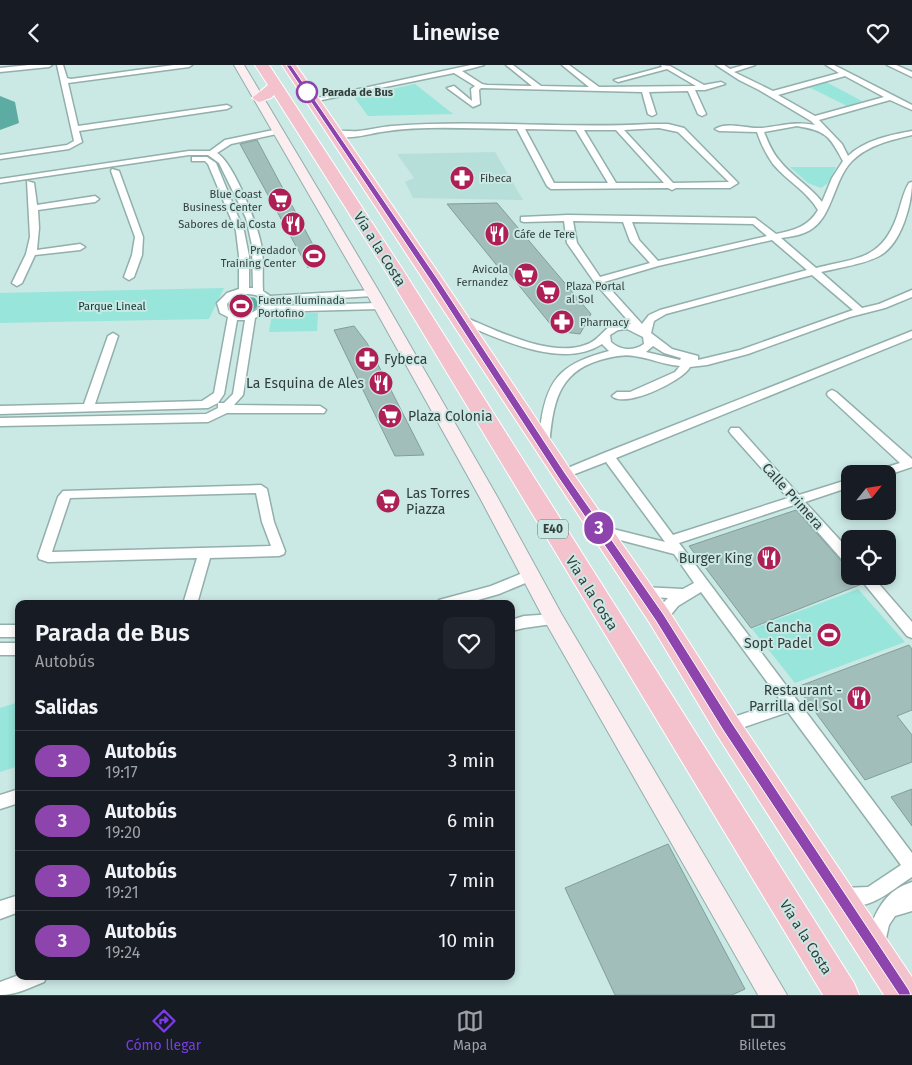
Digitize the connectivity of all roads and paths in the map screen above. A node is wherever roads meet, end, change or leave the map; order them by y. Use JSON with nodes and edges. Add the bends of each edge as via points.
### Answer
{"nodes":[{"id":1,"x":49,"y":65,"type":"edge"},
{"id":2,"x":60,"y":65,"type":"edge"},
{"id":3,"x":165,"y":65,"type":"edge"},
{"id":4,"x":189,"y":65,"type":"edge"},
{"id":5,"x":239,"y":65,"type":"edge"},
{"id":6,"x":262,"y":65,"type":"edge"},
{"id":7,"x":289,"y":65,"type":"edge"},
{"id":8,"x":481,"y":65,"type":"edge"},
{"id":9,"x":509,"y":65,"type":"edge"},
{"id":10,"x":565,"y":65,"type":"edge"},
{"id":11,"x":720,"y":65,"type":"edge"},
{"id":12,"x":752,"y":65,"type":"edge"},
{"id":13,"x":822,"y":65,"type":"edge"},
{"id":14,"x":829,"y":65,"type":"edge"},
{"id":15,"x":890,"y":65,"type":"edge"},
{"id":16,"x":666,"y":66,"type":"edge"},
{"id":17,"x":463,"y":69,"type":"junction"},
{"id":18,"x":0,"y":70,"type":"edge"},
{"id":19,"x":455,"y":70,"type":"junction"},
{"id":20,"x":732,"y":73,"type":"junction"},
{"id":21,"x":842,"y":73,"type":"junction"},
{"id":22,"x":912,"y":75,"type":"edge"},
{"id":23,"x":469,"y":78,"type":"junction"},
{"id":24,"x":63,"y":80,"type":"junction"},
{"id":25,"x":618,"y":80,"type":"dead end"},
{"id":26,"x":721,"y":84,"type":"dead end"},
{"id":27,"x":477,"y":88,"type":"junction"},
{"id":28,"x":705,"y":88,"type":"junction"},
{"id":29,"x":541,"y":89,"type":"junction"},
{"id":30,"x":594,"y":89,"type":"junction"},
{"id":31,"x":690,"y":89,"type":"junction"},
{"id":32,"x":645,"y":90,"type":"junction"},
{"id":33,"x":772,"y":94,"type":"junction"},
{"id":34,"x":891,"y":97,"type":"junction"},
{"id":35,"x":271,"y":98,"type":"junction"},
{"id":36,"x":590,"y":99,"type":"dead end"},
{"id":37,"x":312,"y":100,"type":"junction"},
{"id":38,"x":227,"y":107,"type":"dead end"},
{"id":39,"x":912,"y":108,"type":"edge"},
{"id":40,"x":652,"y":114,"type":"dead end"},
{"id":41,"x":702,"y":114,"type":"dead end"},
{"id":42,"x":811,"y":118,"type":"junction"},
{"id":43,"x":797,"y":124,"type":"junction"},
{"id":44,"x":578,"y":127,"type":"junction"},
{"id":45,"x":618,"y":128,"type":"junction"},
{"id":46,"x":822,"y":128,"type":"junction"},
{"id":47,"x":74,"y":129,"type":"junction"},
{"id":48,"x":520,"y":129,"type":"junction"},
{"id":49,"x":719,"y":129,"type":"dead end"},
{"id":50,"x":760,"y":129,"type":"junction"},
{"id":51,"x":278,"y":131,"type":"junction"},
{"id":52,"x":389,"y":131,"type":"junction"},
{"id":53,"x":912,"y":133,"type":"edge"},
{"id":54,"x":340,"y":139,"type":"junction"},
{"id":55,"x":839,"y":145,"type":"junction"},
{"id":56,"x":862,"y":149,"type":"junction"},
{"id":57,"x":211,"y":154,"type":"junction"},
{"id":58,"x":0,"y":157,"type":"edge"},
{"id":59,"x":847,"y":161,"type":"junction"},
{"id":60,"x":115,"y":171,"type":"junction"},
{"id":61,"x":0,"y":181,"type":"edge"},
{"id":62,"x":30,"y":183,"type":"junction"},
{"id":63,"x":912,"y":185,"type":"edge"},
{"id":64,"x":805,"y":186,"type":"junction"},
{"id":65,"x":0,"y":187,"type":"edge"},
{"id":66,"x":614,"y":187,"type":"junction"},
{"id":67,"x":672,"y":187,"type":"junction"},
{"id":68,"x":832,"y":188,"type":"junction"},
{"id":69,"x":911,"y":195,"type":"edge"},
{"id":70,"x":94,"y":199,"type":"dead end"},
{"id":71,"x":242,"y":201,"type":"junction"},
{"id":72,"x":228,"y":203,"type":"junction"},
{"id":73,"x":33,"y":208,"type":"junction"},
{"id":74,"x":822,"y":209,"type":"junction"},
{"id":75,"x":568,"y":218,"type":"junction"},
{"id":76,"x":524,"y":219,"type":"dead end"},
{"id":77,"x":626,"y":219,"type":"junction"},
{"id":78,"x":775,"y":237,"type":"junction"},
{"id":79,"x":80,"y":247,"type":"dead end"},
{"id":80,"x":32,"y":253,"type":"junction"},
{"id":81,"x":656,"y":264,"type":"junction"},
{"id":82,"x":816,"y":272,"type":"junction"},
{"id":83,"x":129,"y":277,"type":"dead end"},
{"id":84,"x":598,"y":281,"type":"junction"},
{"id":85,"x":17,"y":283,"type":"dead end"},
{"id":86,"x":244,"y":291,"type":"junction"},
{"id":87,"x":258,"y":292,"type":"junction"},
{"id":88,"x":912,"y":293,"type":"edge"},
{"id":89,"x":340,"y":295,"type":"junction"},
{"id":90,"x":376,"y":299,"type":"junction"},
{"id":91,"x":912,"y":301,"type":"edge"},
{"id":92,"x":305,"y":302,"type":"junction"},
{"id":93,"x":890,"y":303,"type":"junction"},
{"id":94,"x":266,"y":304,"type":"junction"},
{"id":95,"x":341,"y":306,"type":"junction"},
{"id":96,"x":860,"y":311,"type":"junction"},
{"id":97,"x":663,"y":312,"type":"junction"},
{"id":98,"x":629,"y":315,"type":"junction"},
{"id":99,"x":233,"y":316,"type":"junction"},
{"id":100,"x":250,"y":317,"type":"junction"},
{"id":101,"x":460,"y":319,"type":"junction"},
{"id":102,"x":611,"y":328,"type":"junction"},
{"id":103,"x":646,"y":334,"type":"junction"},
{"id":104,"x":912,"y":334,"type":"edge"},
{"id":105,"x":114,"y":336,"type":"dead end"},
{"id":106,"x":604,"y":338,"type":"junction"},
{"id":107,"x":562,"y":352,"type":"junction"},
{"id":108,"x":621,"y":352,"type":"junction"},
{"id":109,"x":637,"y":353,"type":"junction"},
{"id":110,"x":662,"y":360,"type":"junction"},
{"id":111,"x":685,"y":360,"type":"junction"},
{"id":112,"x":574,"y":366,"type":"junction"},
{"id":113,"x":668,"y":379,"type":"junction"},
{"id":114,"x":832,"y":394,"type":"dead end"},
{"id":115,"x":618,"y":396,"type":"dead end"},
{"id":116,"x":214,"y":399,"type":"junction"},
{"id":117,"x":88,"y":408,"type":"junction"},
{"id":118,"x":0,"y":409,"type":"edge"},
{"id":119,"x":225,"y":409,"type":"junction"},
{"id":120,"x":320,"y":410,"type":"dead end"},
{"id":121,"x":0,"y":422,"type":"edge"},
{"id":122,"x":735,"y":431,"type":"dead end"},
{"id":123,"x":543,"y":446,"type":"junction"},
{"id":124,"x":608,"y":456,"type":"junction"},
{"id":125,"x":911,"y":463,"type":"edge"},
{"id":126,"x":896,"y":468,"type":"edge"},
{"id":127,"x":562,"y":475,"type":"junction"},
{"id":128,"x":841,"y":486,"type":"edge"},
{"id":129,"x":798,"y":500,"type":"junction"},
{"id":130,"x":601,"y":531,"type":"junction"},
{"id":131,"x":676,"y":546,"type":"junction"},
{"id":132,"x":841,"y":550,"type":"edge"},
{"id":133,"x":205,"y":553,"type":"junction"},
{"id":134,"x":530,"y":575,"type":"junction"},
{"id":135,"x":704,"y":584,"type":"junction"},
{"id":136,"x":872,"y":585,"type":"edge"},
{"id":137,"x":195,"y":589,"type":"junction"},
{"id":138,"x":642,"y":592,"type":"junction"},
{"id":139,"x":684,"y":594,"type":"junction"},
{"id":140,"x":191,"y":600,"type":"edge"},
{"id":141,"x":199,"y":600,"type":"edge"},
{"id":142,"x":458,"y":600,"type":"edge"},
{"id":143,"x":660,"y":618,"type":"junction"},
{"id":144,"x":554,"y":619,"type":"junction"},
{"id":145,"x":515,"y":625,"type":"edge"},
{"id":146,"x":0,"y":631,"type":"edge"},
{"id":147,"x":15,"y":631,"type":"edge"},
{"id":148,"x":912,"y":632,"type":"edge"},
{"id":149,"x":0,"y":649,"type":"edge"},
{"id":150,"x":15,"y":649,"type":"edge"},
{"id":151,"x":792,"y":704,"type":"junction"},
{"id":152,"x":728,"y":727,"type":"junction"},
{"id":153,"x":15,"y":797,"type":"edge"},
{"id":154,"x":0,"y":802,"type":"edge"},
{"id":155,"x":912,"y":868,"type":"edge"},
{"id":156,"x":912,"y":890,"type":"edge"},
{"id":157,"x":838,"y":896,"type":"junction"},
{"id":158,"x":912,"y":902,"type":"edge"},
{"id":159,"x":15,"y":904,"type":"edge"},
{"id":160,"x":892,"y":906,"type":"junction"},
{"id":161,"x":0,"y":909,"type":"edge"},
{"id":162,"x":878,"y":955,"type":"junction"},
{"id":163,"x":28,"y":980,"type":"edge"},
{"id":164,"x":0,"y":991,"type":"edge"},
{"id":165,"x":773,"y":995,"type":"edge"},
{"id":166,"x":842,"y":995,"type":"edge"},
{"id":167,"x":904,"y":995,"type":"edge"}],
"edges":[{"from":1,"to":18,"type":"street"},
{"from":2,"to":24,"type":"street"},
{"from":3,"to":24,"type":"street"},
{"from":4,"to":24,"type":"street"},
{"from":5,"to":35,"type":"street","name":"Vía a la Costa"},
{"from":6,"to":35,"type":"highway","name":"Vía a la Costa","number":"E40"},
{"from":7,"to":37,"type":"highway","name":"Vía a la Costa","number":"E40"},
{"from":8,"to":17,"type":"street"},
{"from":9,"to":29,"type":"street"},
{"from":10,"to":30,"type":"street"},
{"from":11,"to":20,"type":"street"},
{"from":12,"to":20,"type":"street"},
{"from":13,"to":21,"type":"street"},
{"from":14,"to":21,"type":"street"},
{"from":15,"to":22,"type":"street"},
{"from":16,"to":25,"type":"street"},
{"from":16,"to":28,"type":"street"},
{"from":17,"to":19,"type":"street"},
{"from":17,"to":23,"type":"street","via":[[471,75]]},
{"from":19,"to":23,"type":"street"},
{"from":19,"to":37,"type":"street"},
{"from":20,"to":33,"type":"street"},
{"from":21,"to":33,"type":"street"},
{"from":21,"to":34,"type":"street"},
{"from":23,"to":27,"type":"street"},
{"from":24,"to":47,"type":"street"},
{"from":26,"to":28,"type":"street"},
{"from":27,"to":27,"type":"street","via":[[476,104],[473,105],[453,90]]},
{"from":27,"to":29,"type":"street","via":[[523,92]]},
{"from":28,"to":31,"type":"street"},
{"from":29,"to":30,"type":"street"},
{"from":30,"to":32,"type":"street"},
{"from":30,"to":36,"type":"street"},
{"from":31,"to":32,"type":"street"},
{"from":31,"to":41,"type":"street"},
{"from":32,"to":40,"type":"street"},
{"from":33,"to":42,"type":"street"},
{"from":34,"to":39,"type":"street"},
{"from":34,"to":42,"type":"street"},
{"from":35,"to":51,"type":"street","name":"Vía a la Costa"},
{"from":35,"to":166,"type":"highway","name":"Vía a la Costa","number":"E40","via":[[394,270]]},
{"from":37,"to":54,"type":"highway","name":"Vía a la Costa","number":"E40"},
{"from":38,"to":47,"type":"street"},
{"from":42,"to":43,"type":"street"},
{"from":42,"to":46,"type":"street"},
{"from":43,"to":46,"type":"street"},
{"from":43,"to":50,"type":"street"},
{"from":44,"to":45,"type":"street"},
{"from":44,"to":48,"type":"street"},
{"from":44,"to":66,"type":"street"},
{"from":45,"to":67,"type":"street"},
{"from":45,"to":67,"type":"street","via":[[678,128],[734,183]]},
{"from":46,"to":55,"type":"street"},
{"from":47,"to":58,"type":"street","via":[[76,145]]},
{"from":48,"to":52,"type":"street"},
{"from":48,"to":66,"type":"street","via":[[551,186]]},
{"from":49,"to":50,"type":"street"},
{"from":50,"to":64,"type":"street","via":[[771,155]]},
{"from":51,"to":57,"type":"street","via":[[224,143]]},
{"from":51,"to":90,"type":"street","name":"Vía a la Costa"},
{"from":52,"to":54,"type":"street","via":[[355,134]]},
{"from":52,"to":54,"type":"street","via":[[359,139]]},
{"from":53,"to":56,"type":"street"},
{"from":54,"to":101,"type":"highway","name":"Vía a la Costa","number":"E40"},
{"from":55,"to":56,"type":"street"},
{"from":55,"to":59,"type":"street"},
{"from":56,"to":59,"type":"street"},
{"from":57,"to":61,"type":"street","via":[[189,153]]},
{"from":57,"to":71,"type":"street","via":[[218,155],[223,162]]},
{"from":59,"to":68,"type":"street"},
{"from":60,"to":62,"type":"street"},
{"from":60,"to":72,"type":"street","via":[[207,159],[212,163]]},
{"from":60,"to":83,"type":"street","via":[[139,237]]},
{"from":62,"to":65,"type":"street"},
{"from":62,"to":73,"type":"street"},
{"from":63,"to":69,"type":"street","via":[[908,192]]},
{"from":64,"to":68,"type":"street"},
{"from":64,"to":74,"type":"street"},
{"from":66,"to":67,"type":"street"},
{"from":68,"to":74,"type":"street"},
{"from":69,"to":82,"type":"street","via":[[890,244],[881,253]]},
{"from":70,"to":73,"type":"street"},
{"from":71,"to":72,"type":"street"},
{"from":71,"to":87,"type":"street","via":[[257,245]]},
{"from":72,"to":86,"type":"street","via":[[240,231]]},
{"from":73,"to":80,"type":"street"},
{"from":74,"to":78,"type":"street","via":[[811,227]]},
{"from":75,"to":76,"type":"street"},
{"from":75,"to":77,"type":"street"},
{"from":75,"to":84,"type":"street","via":[[572,243]]},
{"from":77,"to":78,"type":"street","via":[[751,220]]},
{"from":77,"to":81,"type":"street","via":[[635,241]]},
{"from":78,"to":81,"type":"street"},
{"from":78,"to":82,"type":"street"},
{"from":79,"to":80,"type":"street"},
{"from":80,"to":85,"type":"street"},
{"from":81,"to":84,"type":"street"},
{"from":82,"to":96,"type":"street"},
{"from":82,"to":97,"type":"street"},
{"from":84,"to":98,"type":"street"},
{"from":86,"to":87,"type":"street"},
{"from":86,"to":99,"type":"street","via":[[230,295],[222,303],[223,311]]},
{"from":87,"to":94,"type":"street"},
{"from":88,"to":93,"type":"street"},
{"from":89,"to":90,"type":"street"},
{"from":89,"to":92,"type":"street"},
{"from":89,"to":95,"type":"street"},
{"from":90,"to":95,"type":"street"},
{"from":90,"to":134,"type":"street","name":"Vía a la Costa"},
{"from":91,"to":93,"type":"street"},
{"from":92,"to":94,"type":"street"},
{"from":92,"to":95,"type":"street"},
{"from":93,"to":96,"type":"street"},
{"from":94,"to":100,"type":"street"},
{"from":96,"to":111,"type":"street","via":[[744,352],[719,358]]},
{"from":97,"to":98,"type":"street"},
{"from":97,"to":103,"type":"street","via":[[648,321]]},
{"from":98,"to":102,"type":"street"},
{"from":98,"to":103,"type":"street"},
{"from":99,"to":100,"type":"street"},
{"from":99,"to":116,"type":"street","via":[[220,393]]},
{"from":100,"to":119,"type":"street","via":[[238,395]]},
{"from":101,"to":107,"type":"street","via":[[522,343]]},
{"from":101,"to":123,"type":"highway","name":"Vía a la Costa","number":"E40"},
{"from":102,"to":103,"type":"street","via":[[630,326]]},
{"from":102,"to":106,"type":"street"},
{"from":103,"to":109,"type":"street","via":[[649,345]]},
{"from":103,"to":111,"type":"street"},
{"from":104,"to":124,"type":"street"},
{"from":105,"to":117,"type":"street"},
{"from":106,"to":107,"type":"street","via":[[587,348]]},
{"from":106,"to":108,"type":"street","via":[[608,346]]},
{"from":107,"to":112,"type":"street"},
{"from":108,"to":109,"type":"street"},
{"from":108,"to":112,"type":"street"},
{"from":109,"to":110,"type":"street"},
{"from":110,"to":111,"type":"street"},
{"from":110,"to":113,"type":"street","via":[[670,369]]},
{"from":111,"to":113,"type":"street","via":[[683,371]]},
{"from":112,"to":123,"type":"street","via":[[564,374],[552,393]]},
{"from":113,"to":115,"type":"street","via":[[632,396]]},
{"from":114,"to":125,"type":"street"},
{"from":116,"to":117,"type":"street","via":[[204,405]]},
{"from":116,"to":119,"type":"street"},
{"from":117,"to":118,"type":"street"},
{"from":119,"to":120,"type":"street"},
{"from":119,"to":121,"type":"street","via":[[208,418]]},
{"from":122,"to":129,"type":"street","name":"Calle Primera"},
{"from":123,"to":127,"type":"highway","name":"Vía a la Costa","number":"E40"},
{"from":124,"to":127,"type":"street"},
{"from":124,"to":131,"type":"street"},
{"from":125,"to":126,"type":"street"},
{"from":127,"to":130,"type":"highway","name":"Vía a la Costa","number":"E40"},
{"from":128,"to":129,"type":"street"},
{"from":129,"to":131,"type":"street"},
{"from":129,"to":132,"type":"street","name":"Calle Primera"},
{"from":130,"to":131,"type":"street"},
{"from":130,"to":138,"type":"highway","name":"Vía a la Costa","number":"E40"},
{"from":131,"to":135,"type":"street"},
{"from":133,"to":133,"type":"street","via":[[279,551],[261,489],[68,494],[64,497],[44,556]]},
{"from":133,"to":137,"type":"street"},
{"from":134,"to":142,"type":"street"},
{"from":134,"to":144,"type":"street","name":"Vía a la Costa"},
{"from":135,"to":139,"type":"street"},
{"from":135,"to":151,"type":"street"},
{"from":136,"to":148,"type":"street"},
{"from":137,"to":140,"type":"street"},
{"from":137,"to":141,"type":"street"},
{"from":138,"to":139,"type":"street"},
{"from":138,"to":143,"type":"highway","name":"Vía a la Costa","number":"E40"},
{"from":139,"to":143,"type":"street","via":[[663,611]]},
{"from":143,"to":152,"type":"highway","name":"Vía a la Costa","number":"E40"},
{"from":144,"to":145,"type":"street"},
{"from":144,"to":165,"type":"street","name":"Vía a la Costa"},
{"from":146,"to":147,"type":"street"},
{"from":149,"to":150,"type":"street"},
{"from":151,"to":152,"type":"street"},
{"from":151,"to":155,"type":"street"},
{"from":152,"to":157,"type":"highway","name":"Vía a la Costa","number":"E40"},
{"from":153,"to":154,"type":"street"},
{"from":155,"to":157,"type":"street","via":[[871,895]]},
{"from":156,"to":160,"type":"street","via":[[899,897]]},
{"from":157,"to":162,"type":"highway","name":"Vía a la Costa","number":"E40"},
{"from":158,"to":160,"type":"street"},
{"from":159,"to":161,"type":"street"},
{"from":160,"to":162,"type":"street","via":[[881,923],[877,938]]},
{"from":162,"to":167,"type":"highway","name":"Vía a la Costa","number":"E40"},
{"from":163,"to":164,"type":"street"}]}
